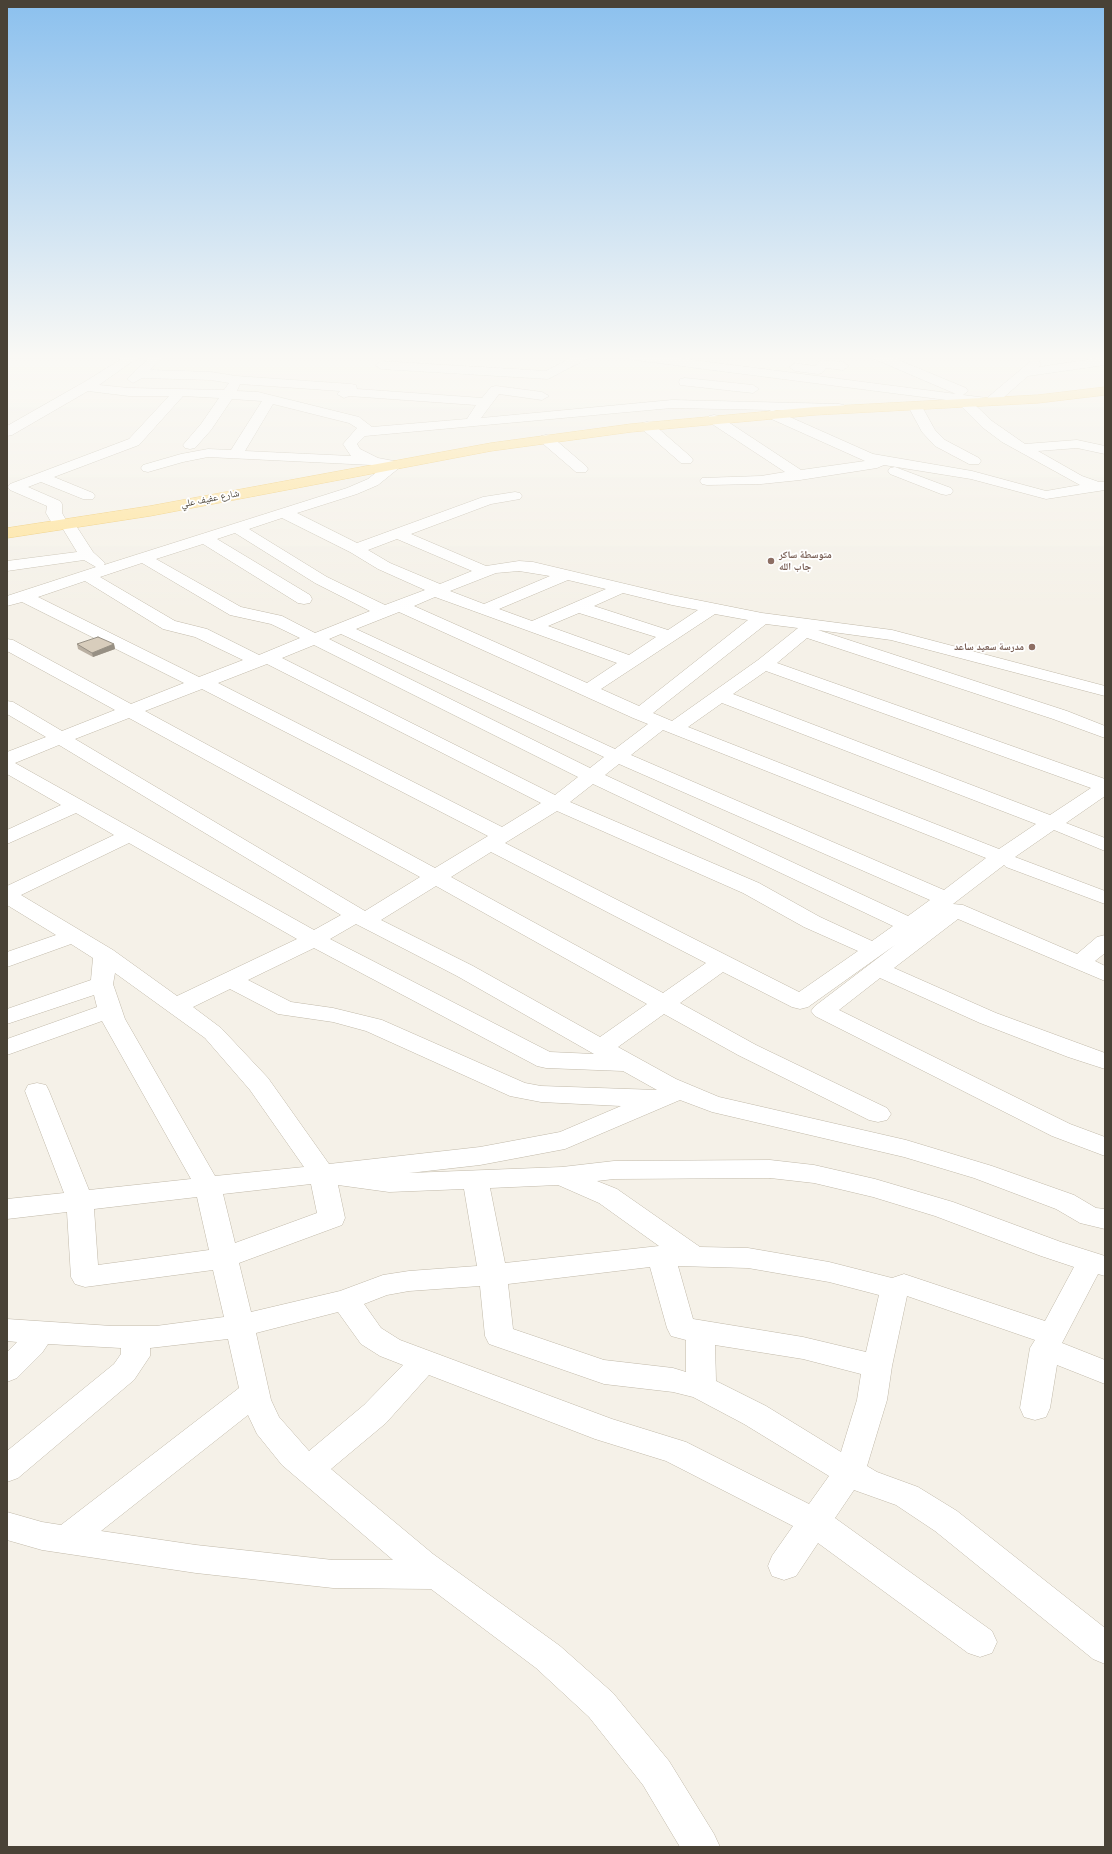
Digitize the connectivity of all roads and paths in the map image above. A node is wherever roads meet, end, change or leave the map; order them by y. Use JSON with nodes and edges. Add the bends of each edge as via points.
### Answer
{"nodes":[{"id":1,"x":133,"y":443,"type":"edge"},
{"id":2,"x":192,"y":443,"type":"edge"},
{"id":3,"x":243,"y":443,"type":"edge"},
{"id":4,"x":351,"y":443,"type":"edge"},
{"id":5,"x":525,"y":443,"type":"edge"},
{"id":6,"x":550,"y":443,"type":"edge"},
{"id":7,"x":666,"y":443,"type":"edge"},
{"id":8,"x":749,"y":443,"type":"edge"},
{"id":9,"x":833,"y":443,"type":"edge"},
{"id":10,"x":940,"y":443,"type":"edge"},
{"id":11,"x":1014,"y":443,"type":"edge"},
{"id":12,"x":190,"y":445,"type":"dead end"},
{"id":13,"x":1022,"y":448,"type":"junction"},
{"id":14,"x":1105,"y":450,"type":"edge"},
{"id":15,"x":235,"y":455,"type":"junction"},
{"id":16,"x":686,"y":460,"type":"dead end"},
{"id":17,"x":374,"y":461,"type":"junction"},
{"id":18,"x":873,"y":461,"type":"junction"},
{"id":19,"x":974,"y":461,"type":"dead end"},
{"id":20,"x":394,"y":465,"type":"junction"},
{"id":21,"x":148,"y":468,"type":"dead end"},
{"id":22,"x":581,"y":469,"type":"dead end"},
{"id":23,"x":800,"y":476,"type":"junction"},
{"id":24,"x":40,"y":477,"type":"junction"},
{"id":25,"x":707,"y":481,"type":"dead end"},
{"id":26,"x":1102,"y":487,"type":"edge"},
{"id":27,"x":946,"y":491,"type":"dead end"},
{"id":28,"x":88,"y":496,"type":"dead end"},
{"id":29,"x":515,"y":496,"type":"dead end"},
{"id":30,"x":284,"y":513,"type":"junction"},
{"id":31,"x":65,"y":525,"type":"junction"},
{"id":32,"x":237,"y":528,"type":"junction"},
{"id":33,"x":7,"y":533,"type":"edge"},
{"id":34,"x":398,"y":534,"type":"junction"},
{"id":35,"x":205,"y":538,"type":"junction"},
{"id":36,"x":356,"y":549,"type":"junction"},
{"id":37,"x":87,"y":555,"type":"junction"},
{"id":38,"x":144,"y":558,"type":"junction"},
{"id":39,"x":7,"y":566,"type":"edge"},
{"id":40,"x":105,"y":570,"type":"junction"},
{"id":41,"x":487,"y":572,"type":"junction"},
{"id":42,"x":566,"y":575,"type":"junction"},
{"id":43,"x":87,"y":576,"type":"junction"},
{"id":44,"x":622,"y":588,"type":"junction"},
{"id":45,"x":438,"y":591,"type":"junction"},
{"id":46,"x":24,"y":596,"type":"junction"},
{"id":47,"x":304,"y":599,"type":"dead end"},
{"id":48,"x":7,"y":601,"type":"edge"},
{"id":49,"x":579,"y":607,"type":"junction"},
{"id":50,"x":712,"y":608,"type":"junction"},
{"id":51,"x":392,"y":609,"type":"junction"},
{"id":52,"x":485,"y":609,"type":"junction"},
{"id":53,"x":762,"y":618,"type":"junction"},
{"id":54,"x":534,"y":626,"type":"junction"},
{"id":55,"x":341,"y":628,"type":"junction"},
{"id":56,"x":809,"y":628,"type":"junction"},
{"id":57,"x":670,"y":636,"type":"junction"},
{"id":58,"x":314,"y":639,"type":"junction"},
{"id":59,"x":7,"y":644,"type":"edge"},
{"id":60,"x":262,"y":659,"type":"junction"},
{"id":61,"x":631,"y":662,"type":"junction"},
{"id":62,"x":764,"y":664,"type":"junction"},
{"id":63,"x":201,"y":683,"type":"junction"},
{"id":64,"x":588,"y":690,"type":"junction"},
{"id":65,"x":1105,"y":691,"type":"edge"},
{"id":66,"x":721,"y":696,"type":"junction"},
{"id":67,"x":7,"y":706,"type":"edge"},
{"id":68,"x":131,"y":710,"type":"junction"},
{"id":69,"x":640,"y":714,"type":"junction"},
{"id":70,"x":668,"y":726,"type":"junction"},
{"id":71,"x":1105,"y":732,"type":"edge"},
{"id":72,"x":61,"y":738,"type":"junction"},
{"id":73,"x":616,"y":756,"type":"junction"},
{"id":74,"x":7,"y":759,"type":"edge"},
{"id":75,"x":7,"y":766,"type":"edge"},
{"id":76,"x":592,"y":776,"type":"junction"},
{"id":77,"x":1105,"y":786,"type":"edge"},
{"id":78,"x":1105,"y":797,"type":"edge"},
{"id":79,"x":556,"y":803,"type":"junction"},
{"id":80,"x":76,"y":805,"type":"junction"},
{"id":81,"x":1057,"y":825,"type":"junction"},
{"id":82,"x":130,"y":835,"type":"junction"},
{"id":83,"x":7,"y":838,"type":"edge"},
{"id":84,"x":498,"y":840,"type":"junction"},
{"id":85,"x":1105,"y":845,"type":"edge"},
{"id":86,"x":1007,"y":860,"type":"junction"},
{"id":87,"x":434,"y":876,"type":"junction"},
{"id":88,"x":7,"y":895,"type":"edge"},
{"id":89,"x":1105,"y":898,"type":"edge"},
{"id":90,"x":951,"y":904,"type":"junction"},
{"id":91,"x":360,"y":917,"type":"junction"},
{"id":92,"x":909,"y":925,"type":"junction"},
{"id":93,"x":73,"y":936,"type":"junction"},
{"id":94,"x":314,"y":939,"type":"junction"},
{"id":95,"x":1105,"y":942,"type":"edge"},
{"id":96,"x":876,"y":959,"type":"junction"},
{"id":97,"x":7,"y":960,"type":"edge"},
{"id":98,"x":722,"y":962,"type":"junction"},
{"id":99,"x":1080,"y":962,"type":"junction"},
{"id":100,"x":1105,"y":974,"type":"edge"},
{"id":101,"x":231,"y":980,"type":"junction"},
{"id":102,"x":106,"y":983,"type":"junction"},
{"id":103,"x":664,"y":1004,"type":"junction"},
{"id":104,"x":176,"y":1006,"type":"junction"},
{"id":105,"x":7,"y":1016,"type":"edge"},
{"id":106,"x":7,"y":1047,"type":"edge"},
{"id":107,"x":601,"y":1048,"type":"junction"},
{"id":108,"x":1105,"y":1061,"type":"edge"},
{"id":109,"x":626,"y":1063,"type":"junction"},
{"id":110,"x":38,"y":1091,"type":"dead end"},
{"id":111,"x":669,"y":1095,"type":"junction"},
{"id":112,"x":878,"y":1114,"type":"dead end"},
{"id":113,"x":1105,"y":1147,"type":"edge"},
{"id":114,"x":322,"y":1174,"type":"junction"},
{"id":115,"x":562,"y":1176,"type":"junction"},
{"id":116,"x":476,"y":1181,"type":"junction"},
{"id":117,"x":208,"y":1187,"type":"junction"},
{"id":118,"x":80,"y":1201,"type":"junction"},
{"id":119,"x":7,"y":1209,"type":"edge"},
{"id":120,"x":1105,"y":1219,"type":"edge"},
{"id":121,"x":661,"y":1256,"type":"junction"},
{"id":122,"x":693,"y":1256,"type":"junction"},
{"id":123,"x":224,"y":1258,"type":"junction"},
{"id":124,"x":1098,"y":1265,"type":"edge"},
{"id":125,"x":493,"y":1275,"type":"junction"},
{"id":126,"x":895,"y":1289,"type":"junction"},
{"id":127,"x":345,"y":1300,"type":"junction"},
{"id":128,"x":240,"y":1326,"type":"junction"},
{"id":129,"x":7,"y":1330,"type":"edge"},
{"id":130,"x":700,"y":1331,"type":"junction"},
{"id":131,"x":40,"y":1332,"type":"junction"},
{"id":132,"x":136,"y":1337,"type":"junction"},
{"id":133,"x":1049,"y":1342,"type":"junction"},
{"id":134,"x":424,"y":1362,"type":"junction"},
{"id":135,"x":877,"y":1366,"type":"junction"},
{"id":136,"x":7,"y":1370,"type":"edge"},
{"id":137,"x":1105,"y":1372,"type":"edge"},
{"id":138,"x":701,"y":1387,"type":"junction"},
{"id":139,"x":254,"y":1393,"type":"junction"},
{"id":140,"x":1035,"y":1408,"type":"dead end"},
{"id":141,"x":7,"y":1469,"type":"edge"},
{"id":142,"x":309,"y":1469,"type":"junction"},
{"id":143,"x":850,"y":1471,"type":"junction"},
{"id":144,"x":815,"y":1522,"type":"junction"},
{"id":145,"x":7,"y":1526,"type":"edge"},
{"id":146,"x":66,"y":1540,"type":"junction"},
{"id":147,"x":784,"y":1566,"type":"dead end"},
{"id":148,"x":435,"y":1575,"type":"junction"},
{"id":149,"x":980,"y":1642,"type":"dead end"},
{"id":150,"x":1105,"y":1648,"type":"edge"},
{"id":151,"x":701,"y":1847,"type":"edge"}],
"edges":[{"from":1,"to":24,"type":"street"},
{"from":2,"to":12,"type":"street"},
{"from":3,"to":15,"type":"street"},
{"from":4,"to":17,"type":"street","via":[[354,452]]},
{"from":5,"to":20,"type":"main road","name":"شارع عفيف علي"},
{"from":6,"to":22,"type":"street"},
{"from":7,"to":16,"type":"street"},
{"from":8,"to":23,"type":"street"},
{"from":9,"to":18,"type":"street"},
{"from":10,"to":19,"type":"street"},
{"from":11,"to":13,"type":"street"},
{"from":13,"to":14,"type":"street","via":[[1077,444]]},
{"from":13,"to":26,"type":"street","via":[[1077,479]]},
{"from":15,"to":17,"type":"street"},
{"from":15,"to":21,"type":"street","via":[[208,453]]},
{"from":17,"to":20,"type":"street"},
{"from":18,"to":23,"type":"street"},
{"from":18,"to":26,"type":"street","via":[[972,475],[1046,495]]},
{"from":18,"to":27,"type":"street"},
{"from":20,"to":30,"type":"street","via":[[373,482]]},
{"from":20,"to":31,"type":"main road","name":"شارع عفيف علي"},
{"from":23,"to":25,"type":"street"},
{"from":24,"to":28,"type":"street"},
{"from":24,"to":31,"type":"street","via":[[15,487],[55,504],[54,513]]},
{"from":29,"to":34,"type":"street","via":[[488,500]]},
{"from":30,"to":32,"type":"street"},
{"from":30,"to":36,"type":"street"},
{"from":31,"to":33,"type":"main road","name":"شارع عفيف علي"},
{"from":31,"to":37,"type":"street"},
{"from":32,"to":35,"type":"street"},
{"from":32,"to":51,"type":"street","via":[[321,580]]},
{"from":34,"to":36,"type":"street"},
{"from":34,"to":41,"type":"street"},
{"from":35,"to":38,"type":"street"},
{"from":35,"to":47,"type":"street"},
{"from":36,"to":45,"type":"street","via":[[384,566]]},
{"from":37,"to":39,"type":"street"},
{"from":37,"to":40,"type":"street"},
{"from":38,"to":40,"type":"street"},
{"from":38,"to":58,"type":"street","via":[[236,611],[276,620]]},
{"from":40,"to":43,"type":"street"},
{"from":41,"to":42,"type":"street","via":[[518,566]]},
{"from":41,"to":45,"type":"street"},
{"from":42,"to":44,"type":"street"},
{"from":42,"to":52,"type":"street"},
{"from":43,"to":46,"type":"street"},
{"from":43,"to":60,"type":"street","via":[[169,625],[201,632]]},
{"from":44,"to":49,"type":"street"},
{"from":44,"to":50,"type":"street"},
{"from":45,"to":51,"type":"street"},
{"from":45,"to":52,"type":"street"},
{"from":46,"to":48,"type":"street"},
{"from":46,"to":63,"type":"street"},
{"from":49,"to":54,"type":"street"},
{"from":49,"to":57,"type":"street"},
{"from":50,"to":53,"type":"street"},
{"from":50,"to":57,"type":"street"},
{"from":51,"to":55,"type":"street"},
{"from":51,"to":64,"type":"street"},
{"from":52,"to":54,"type":"street"},
{"from":53,"to":56,"type":"street"},
{"from":53,"to":69,"type":"street"},
{"from":54,"to":61,"type":"street"},
{"from":55,"to":58,"type":"street"},
{"from":55,"to":73,"type":"street"},
{"from":56,"to":62,"type":"street"},
{"from":56,"to":65,"type":"street","via":[[862,630],[911,639]]},
{"from":56,"to":71,"type":"street"},
{"from":57,"to":61,"type":"street"},
{"from":58,"to":60,"type":"street"},
{"from":58,"to":76,"type":"street"},
{"from":59,"to":68,"type":"street"},
{"from":60,"to":63,"type":"street"},
{"from":60,"to":79,"type":"street"},
{"from":61,"to":64,"type":"street"},
{"from":62,"to":66,"type":"street"},
{"from":62,"to":77,"type":"street"},
{"from":63,"to":68,"type":"street"},
{"from":63,"to":84,"type":"street"},
{"from":64,"to":69,"type":"street"},
{"from":66,"to":70,"type":"street"},
{"from":66,"to":81,"type":"street"},
{"from":67,"to":72,"type":"street"},
{"from":68,"to":72,"type":"street"},
{"from":68,"to":87,"type":"street"},
{"from":69,"to":70,"type":"street"},
{"from":70,"to":73,"type":"street"},
{"from":70,"to":86,"type":"street"},
{"from":72,"to":74,"type":"street"},
{"from":72,"to":91,"type":"street"},
{"from":73,"to":76,"type":"street"},
{"from":73,"to":90,"type":"street"},
{"from":75,"to":80,"type":"street"},
{"from":76,"to":79,"type":"street"},
{"from":76,"to":92,"type":"street"},
{"from":77,"to":81,"type":"street"},
{"from":78,"to":81,"type":"street"},
{"from":79,"to":84,"type":"street"},
{"from":79,"to":96,"type":"street","via":[[751,888]]},
{"from":80,"to":82,"type":"street"},
{"from":80,"to":83,"type":"street"},
{"from":81,"to":85,"type":"street"},
{"from":81,"to":86,"type":"street"},
{"from":82,"to":88,"type":"street"},
{"from":82,"to":94,"type":"street"},
{"from":84,"to":87,"type":"street"},
{"from":84,"to":98,"type":"street"},
{"from":86,"to":89,"type":"street"},
{"from":86,"to":90,"type":"street"},
{"from":87,"to":91,"type":"street"},
{"from":87,"to":103,"type":"street"},
{"from":88,"to":93,"type":"street"},
{"from":90,"to":92,"type":"street"},
{"from":90,"to":96,"type":"street"},
{"from":90,"to":99,"type":"street"},
{"from":91,"to":94,"type":"street"},
{"from":91,"to":107,"type":"street","via":[[465,971]]},
{"from":92,"to":96,"type":"street"},
{"from":93,"to":97,"type":"street"},
{"from":93,"to":102,"type":"street"},
{"from":94,"to":101,"type":"street"},
{"from":94,"to":109,"type":"street","via":[[546,1060]]},
{"from":95,"to":99,"type":"street"},
{"from":96,"to":98,"type":"street","via":[[800,1002]]},
{"from":96,"to":108,"type":"street","via":[[988,1018]]},
{"from":96,"to":113,"type":"street","via":[[823,1011],[1061,1130]]},
{"from":98,"to":103,"type":"street"},
{"from":99,"to":100,"type":"street"},
{"from":101,"to":104,"type":"street"},
{"from":101,"to":111,"type":"street","via":[[286,1009],[333,1015],[374,1025],[519,1090],[540,1094]]},
{"from":102,"to":104,"type":"street"},
{"from":102,"to":105,"type":"street"},
{"from":102,"to":106,"type":"street"},
{"from":102,"to":117,"type":"street","via":[[113,1019]]},
{"from":103,"to":107,"type":"street"},
{"from":103,"to":112,"type":"street","via":[[747,1050]]},
{"from":104,"to":114,"type":"street","via":[[213,1033],[240,1062],[303,1144]]},
{"from":107,"to":109,"type":"street"},
{"from":109,"to":111,"type":"street"},
{"from":110,"to":118,"type":"street"},
{"from":111,"to":114,"type":"street","via":[[565,1140],[480,1156]]},
{"from":111,"to":120,"type":"street","via":[[906,1149],[983,1172],[1065,1202],[1089,1216]]},
{"from":114,"to":116,"type":"street","via":[[389,1183]]},
{"from":114,"to":117,"type":"street"},
{"from":114,"to":123,"type":"street","via":[[332,1218]]},
{"from":115,"to":116,"type":"street"},
{"from":115,"to":122,"type":"street","via":[[608,1196]]},
{"from":115,"to":124,"type":"street","via":[[614,1170],[770,1170],[814,1174],[875,1188],[944,1209]]},
{"from":116,"to":125,"type":"street"},
{"from":117,"to":118,"type":"street"},
{"from":117,"to":123,"type":"street"},
{"from":118,"to":119,"type":"street"},
{"from":118,"to":123,"type":"street","via":[[86,1277]]},
{"from":121,"to":122,"type":"street"},
{"from":121,"to":125,"type":"street"},
{"from":121,"to":130,"type":"street","via":[[681,1328]]},
{"from":122,"to":126,"type":"street","via":[[748,1258],[829,1272]]},
{"from":123,"to":128,"type":"street"},
{"from":124,"to":133,"type":"street"},
{"from":125,"to":127,"type":"street","via":[[383,1285]]},
{"from":125,"to":138,"type":"street","via":[[499,1336],[604,1372],[673,1380]]},
{"from":126,"to":133,"type":"street","via":[[904,1284]]},
{"from":126,"to":135,"type":"street"},
{"from":127,"to":128,"type":"street"},
{"from":127,"to":134,"type":"street","via":[[371,1336],[390,1348]]},
{"from":128,"to":132,"type":"street","via":[[156,1337]]},
{"from":128,"to":139,"type":"street"},
{"from":129,"to":131,"type":"street"},
{"from":130,"to":135,"type":"street","via":[[803,1348]]},
{"from":130,"to":138,"type":"street"},
{"from":131,"to":132,"type":"street"},
{"from":131,"to":136,"type":"street","via":[[32,1345]]},
{"from":132,"to":141,"type":"street","via":[[136,1356],[124,1372]]},
{"from":133,"to":137,"type":"street"},
{"from":133,"to":140,"type":"street"},
{"from":134,"to":142,"type":"street","via":[[375,1414]]},
{"from":134,"to":144,"type":"street","via":[[606,1430],[675,1451],[733,1478]]},
{"from":135,"to":143,"type":"street","via":[[872,1400]]},
{"from":138,"to":143,"type":"street","via":[[755,1414],[816,1453]]},
{"from":139,"to":142,"type":"street","via":[[268,1425],[293,1456]]},
{"from":139,"to":146,"type":"street"},
{"from":142,"to":148,"type":"street"},
{"from":143,"to":144,"type":"street"},
{"from":143,"to":150,"type":"street","via":[[866,1481],[908,1496],[946,1521]]},
{"from":144,"to":147,"type":"street"},
{"from":144,"to":149,"type":"street"},
{"from":145,"to":146,"type":"street"},
{"from":146,"to":148,"type":"street","via":[[196,1559],[333,1574]]},
{"from":148,"to":151,"type":"street","via":[[548,1657],[601,1705],[656,1773]]}]}
